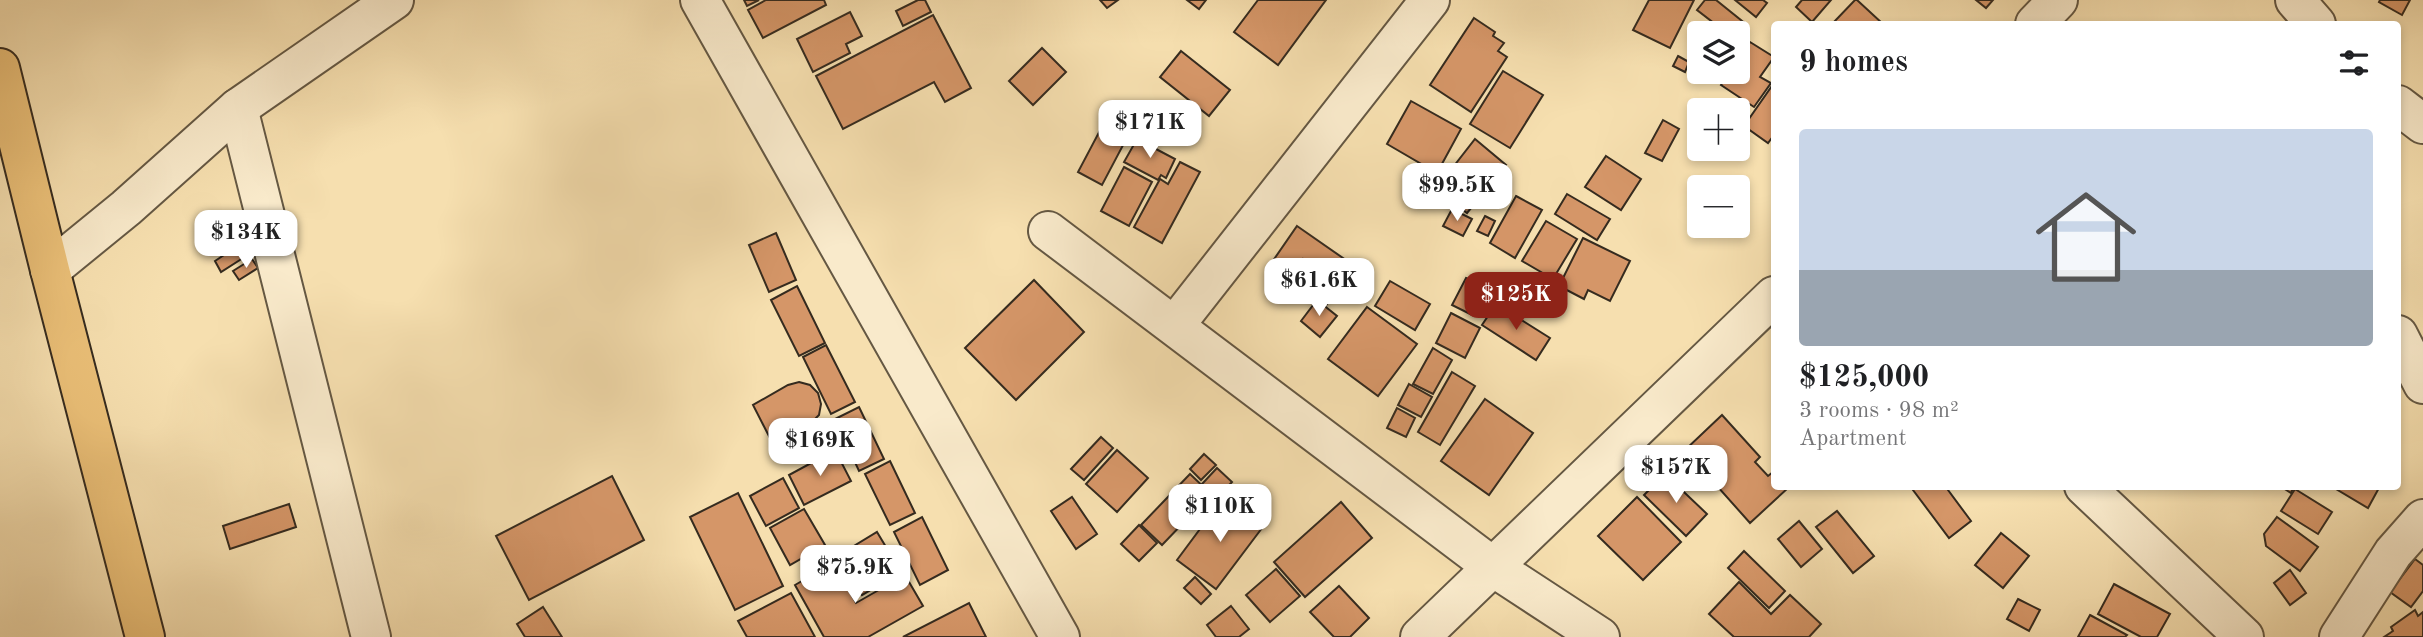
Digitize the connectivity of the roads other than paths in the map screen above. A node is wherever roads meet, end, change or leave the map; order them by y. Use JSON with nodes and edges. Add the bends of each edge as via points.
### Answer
{"nodes":[{"id":1,"x":394,"y":0,"type":"edge"},
{"id":2,"x":699,"y":0,"type":"edge"},
{"id":3,"x":1430,"y":0,"type":"edge"},
{"id":4,"x":2058,"y":0,"type":"edge"},
{"id":5,"x":2294,"y":0,"type":"edge"},
{"id":6,"x":2038,"y":21,"type":"edge"},
{"id":7,"x":2293,"y":21,"type":"edge"},
{"id":8,"x":2313,"y":21,"type":"edge"},
{"id":9,"x":0,"y":68,"type":"edge"},
{"id":10,"x":2401,"y":107,"type":"edge"},
{"id":11,"x":238,"y":108,"type":"junction"},
{"id":12,"x":2423,"y":124,"type":"edge"},
{"id":13,"x":1048,"y":231,"type":"dead end"},
{"id":14,"x":50,"y":271,"type":"junction"},
{"id":15,"x":1771,"y":299,"type":"edge"},
{"id":16,"x":1175,"y":325,"type":"junction"},
{"id":17,"x":2401,"y":341,"type":"edge"},
{"id":18,"x":2423,"y":384,"type":"edge"},
{"id":19,"x":2088,"y":490,"type":"edge"},
{"id":20,"x":2423,"y":519,"type":"edge"},
{"id":21,"x":1493,"y":566,"type":"junction"},
{"id":22,"x":145,"y":637,"type":"edge"},
{"id":23,"x":371,"y":637,"type":"edge"},
{"id":24,"x":1060,"y":637,"type":"edge"},
{"id":25,"x":1420,"y":637,"type":"edge"},
{"id":26,"x":1601,"y":637,"type":"edge"},
{"id":27,"x":2244,"y":637,"type":"edge"},
{"id":28,"x":2339,"y":637,"type":"edge"}],
"edges":[{"from":1,"to":11,"type":"street"},
{"from":2,"to":24,"type":"street"},
{"from":3,"to":16,"type":"street"},
{"from":4,"to":6,"type":"street"},
{"from":5,"to":7,"type":"street"},
{"from":5,"to":8,"type":"street"},
{"from":9,"to":14,"type":"main road"},
{"from":10,"to":12,"type":"street"},
{"from":11,"to":14,"type":"street"},
{"from":11,"to":23,"type":"street"},
{"from":13,"to":16,"type":"street"},
{"from":14,"to":22,"type":"main road"},
{"from":15,"to":21,"type":"street"},
{"from":16,"to":21,"type":"street"},
{"from":17,"to":18,"type":"street"},
{"from":19,"to":27,"type":"street"},
{"from":20,"to":28,"type":"street","via":[[2393,553]]},
{"from":21,"to":25,"type":"street"},
{"from":21,"to":26,"type":"street"}]}
